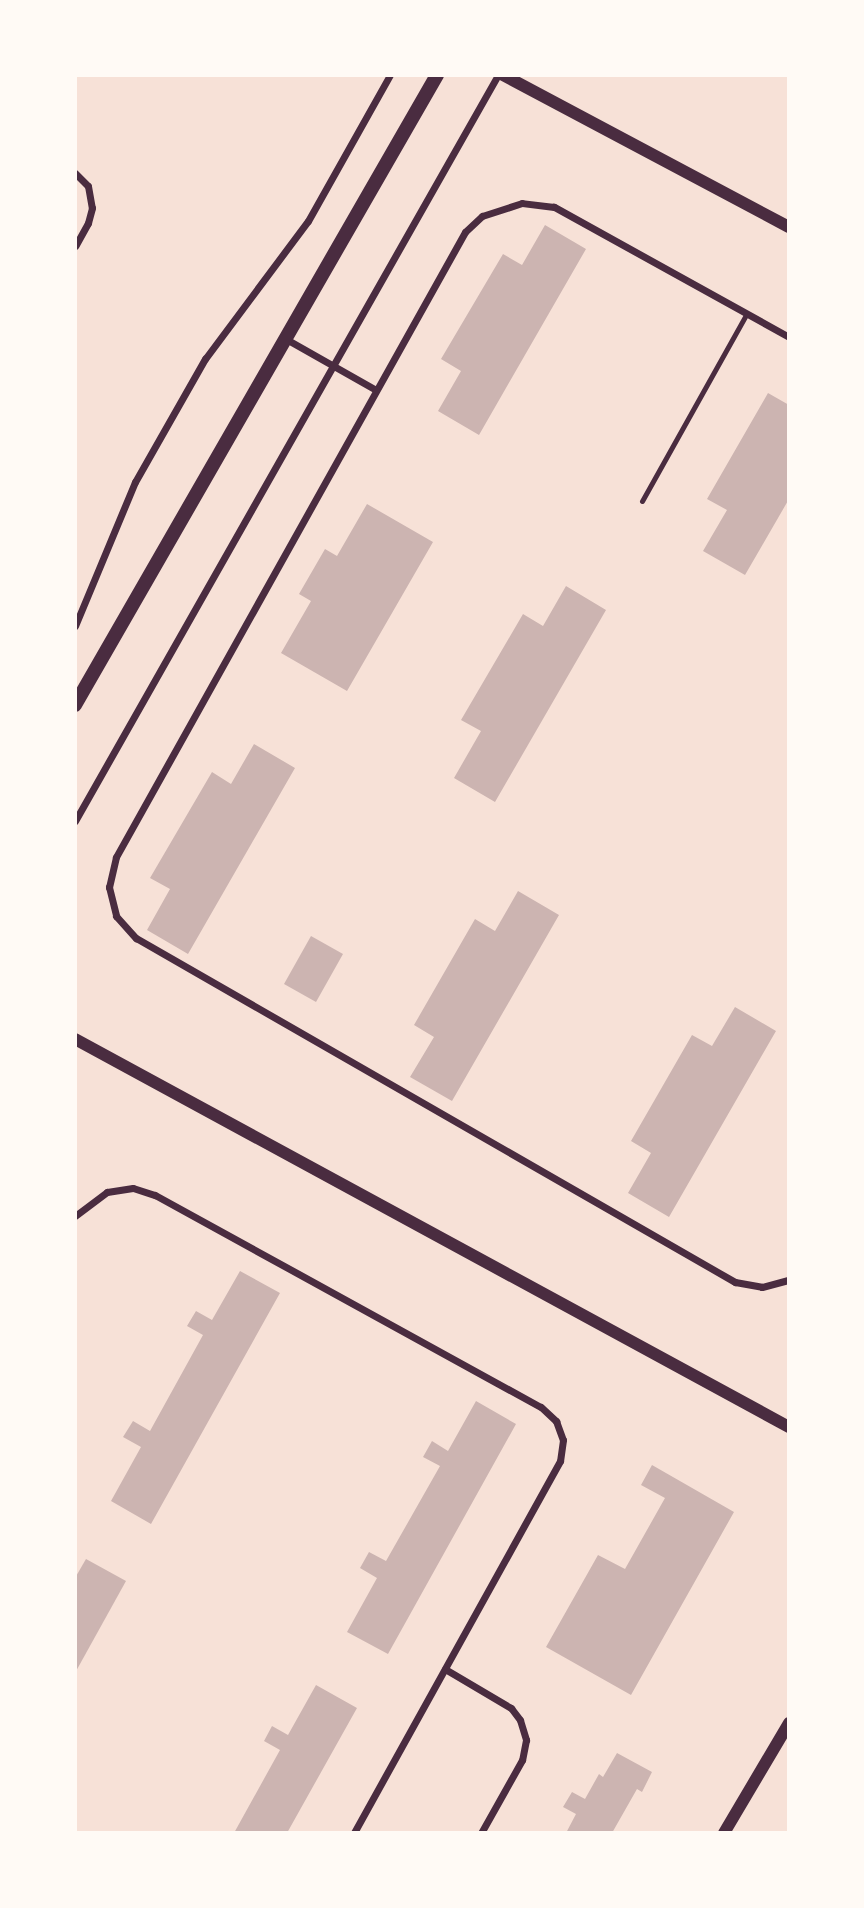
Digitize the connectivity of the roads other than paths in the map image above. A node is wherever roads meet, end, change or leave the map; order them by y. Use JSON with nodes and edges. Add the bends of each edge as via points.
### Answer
{"nodes":[{"id":1,"x":390,"y":75,"type":"edge"},
{"id":2,"x":437,"y":75,"type":"edge"},
{"id":3,"x":500,"y":75,"type":"edge"},
{"id":4,"x":75,"y":173,"type":"edge"},
{"id":5,"x":789,"y":227,"type":"edge"},
{"id":6,"x":75,"y":246,"type":"edge"},
{"id":7,"x":747,"y":313,"type":"junction"},
{"id":8,"x":789,"y":337,"type":"edge"},
{"id":9,"x":286,"y":339,"type":"junction"},
{"id":10,"x":334,"y":366,"type":"junction"},
{"id":11,"x":376,"y":390,"type":"junction"},
{"id":12,"x":642,"y":501,"type":"dead end"},
{"id":13,"x":75,"y":626,"type":"edge"},
{"id":14,"x":75,"y":705,"type":"edge"},
{"id":15,"x":75,"y":821,"type":"edge"},
{"id":16,"x":75,"y":1039,"type":"edge"},
{"id":17,"x":75,"y":1216,"type":"edge"},
{"id":18,"x":789,"y":1280,"type":"edge"},
{"id":19,"x":789,"y":1427,"type":"edge"},
{"id":20,"x":445,"y":1669,"type":"junction"},
{"id":21,"x":789,"y":1723,"type":"edge"},
{"id":22,"x":354,"y":1833,"type":"edge"},
{"id":23,"x":481,"y":1833,"type":"edge"},
{"id":24,"x":724,"y":1833,"type":"edge"}],
"edges":[{"from":1,"to":13,"type":"street","via":[[308,221],[205,359],[135,482]]},
{"from":2,"to":9,"type":"main road"},
{"from":3,"to":5,"type":"street"},
{"from":3,"to":10,"type":"street"},
{"from":4,"to":6,"type":"street","via":[[88,186],[92,208]]},
{"from":7,"to":8,"type":"street"},
{"from":7,"to":11,"type":"street","via":[[554,206],[522,204],[482,216],[465,232]]},
{"from":7,"to":12,"type":"lane"},
{"from":9,"to":10,"type":"street"},
{"from":9,"to":14,"type":"main road"},
{"from":10,"to":11,"type":"street"},
{"from":10,"to":15,"type":"street"},
{"from":11,"to":18,"type":"street","via":[[116,857],[109,887],[116,916],[136,938],[735,1282],[762,1287]]},
{"from":16,"to":19,"type":"street"},
{"from":17,"to":20,"type":"street","via":[[107,1192],[133,1188],[155,1195],[541,1407],[556,1421],[563,1440],[560,1461]]},
{"from":20,"to":22,"type":"street"},
{"from":20,"to":23,"type":"street","via":[[511,1708],[526,1740],[522,1760]]},
{"from":21,"to":24,"type":"street"}]}
